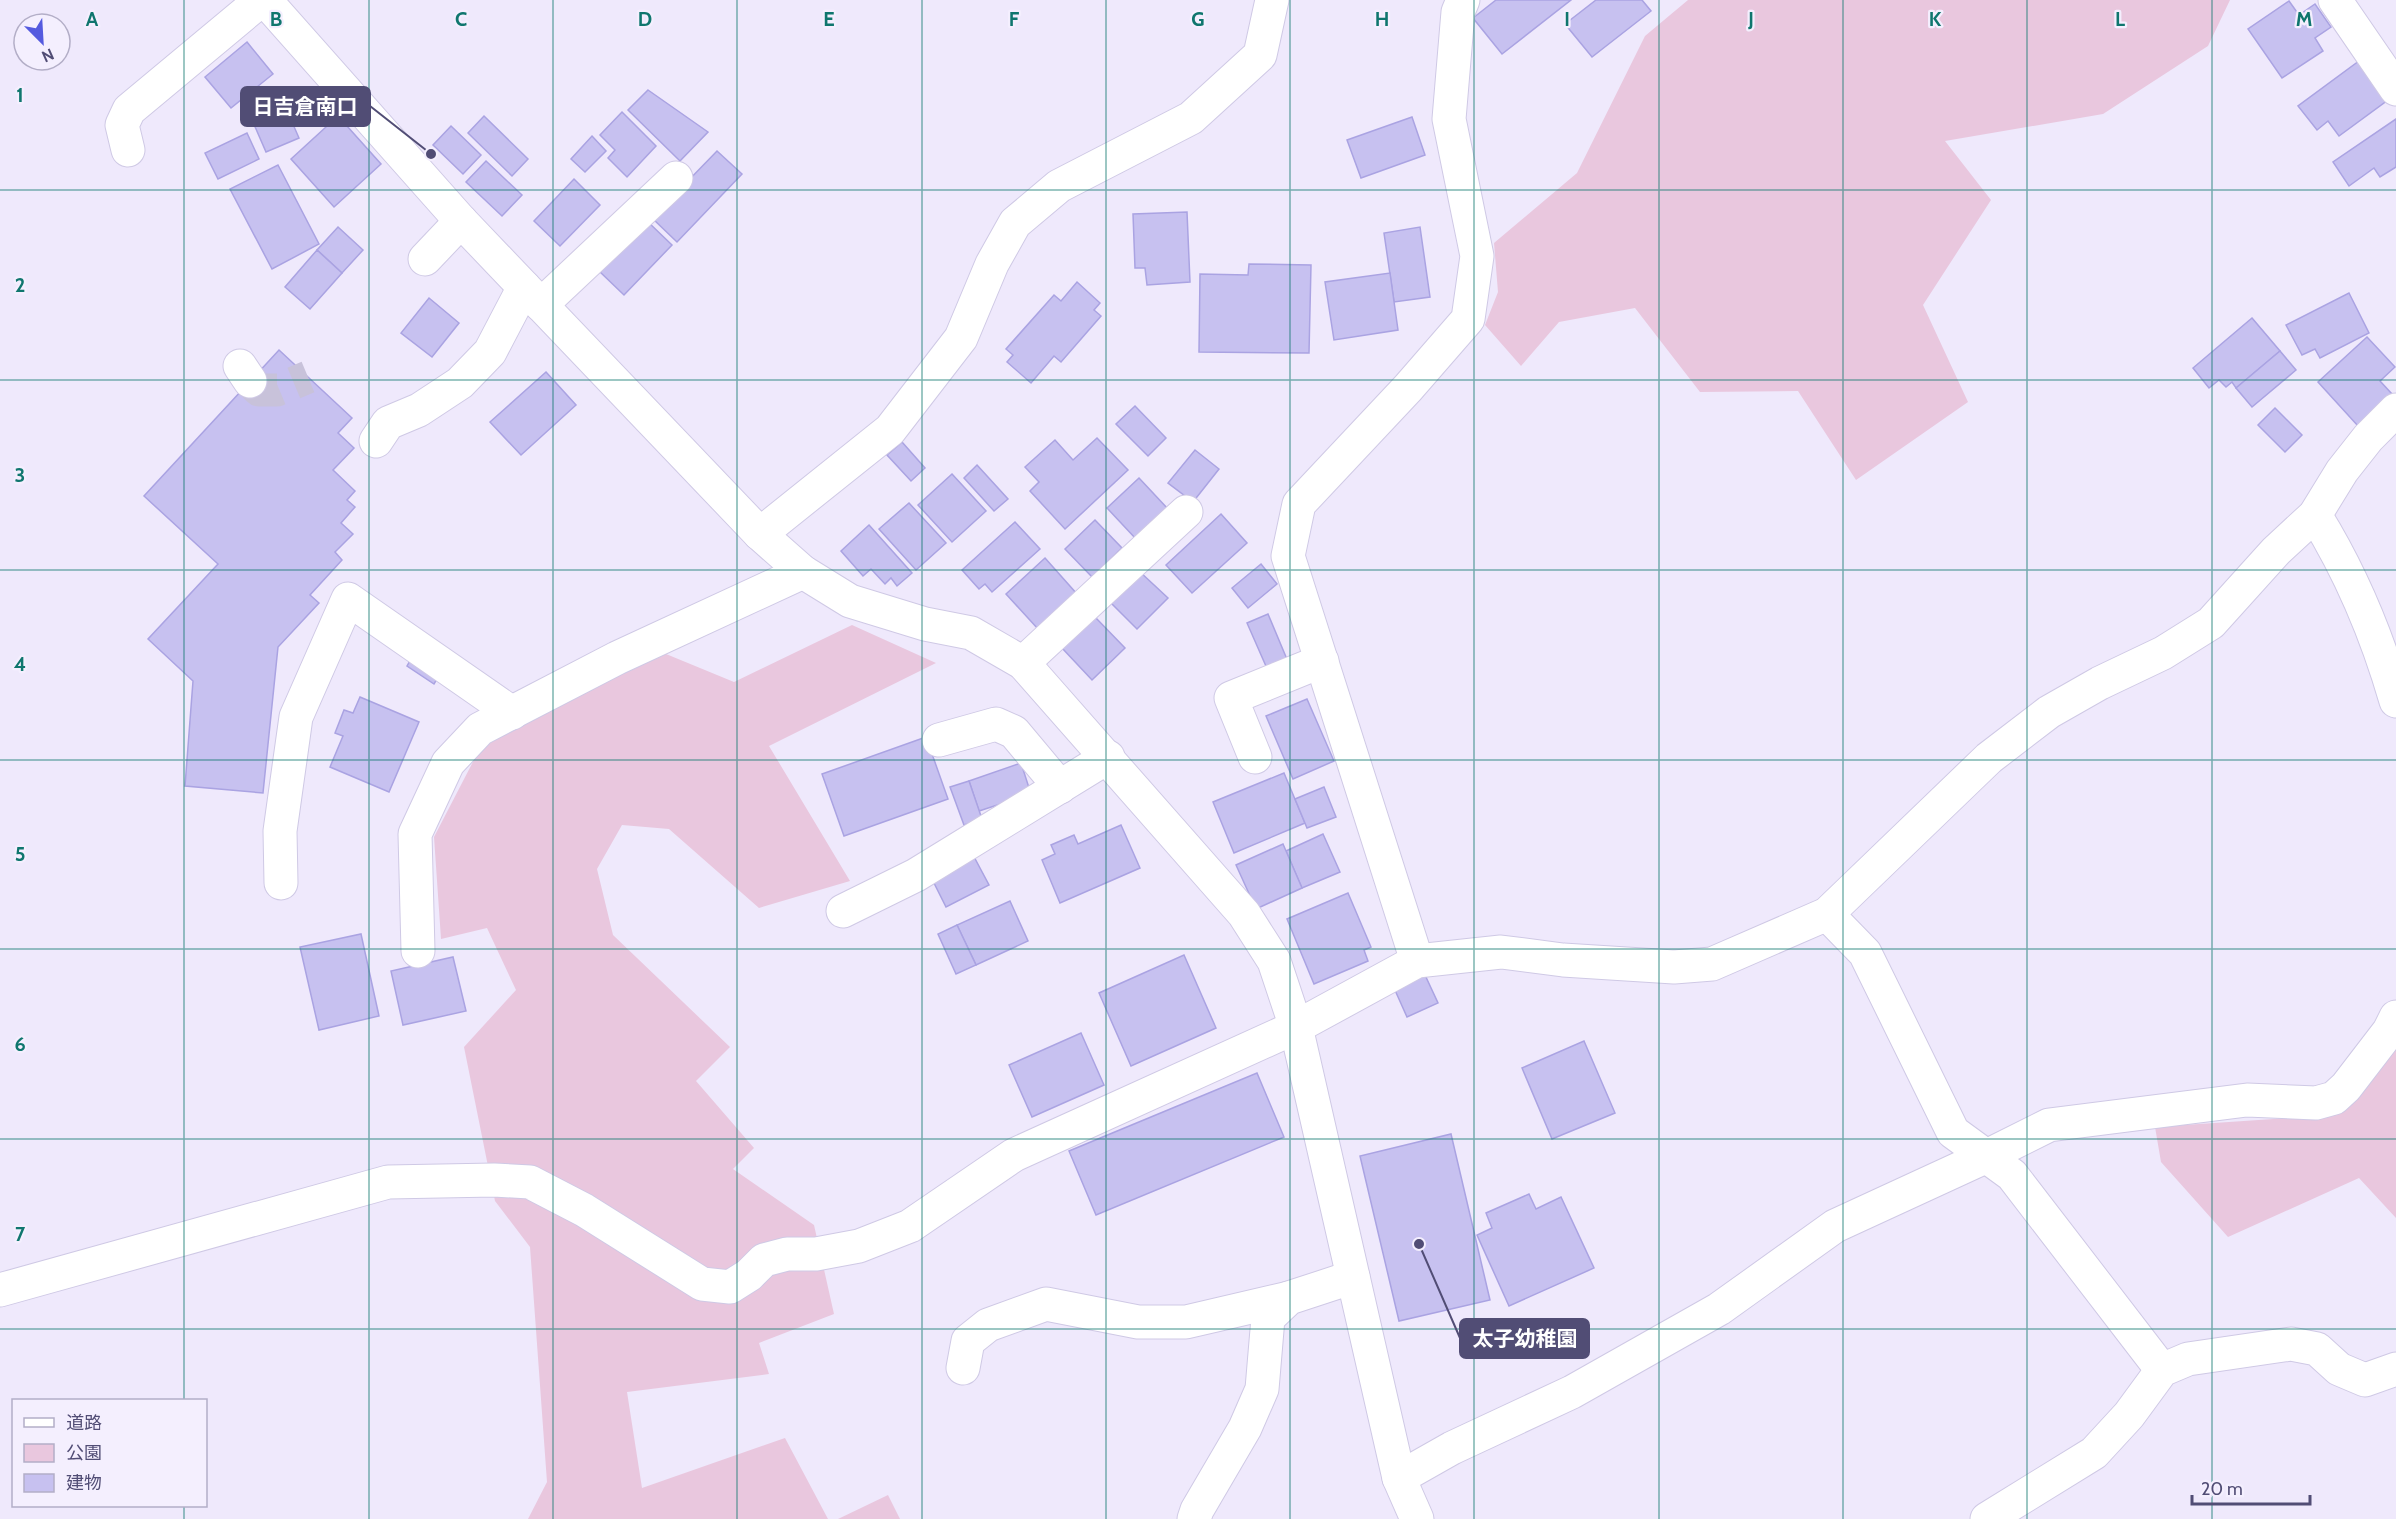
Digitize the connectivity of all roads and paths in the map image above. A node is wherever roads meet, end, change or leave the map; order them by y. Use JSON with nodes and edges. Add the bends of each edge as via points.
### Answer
{"nodes":[{"id":1,"x":263,"y":0,"type":"edge"},
{"id":2,"x":1272,"y":0,"type":"edge"},
{"id":3,"x":1463,"y":0,"type":"edge"},
{"id":4,"x":2335,"y":0,"type":"edge"},
{"id":5,"x":2396,"y":89,"type":"edge"},
{"id":6,"x":128,"y":150,"type":"dead end"},
{"id":7,"x":675,"y":178,"type":"dead end"},
{"id":8,"x":461,"y":221,"type":"junction"},
{"id":9,"x":424,"y":259,"type":"dead end"},
{"id":10,"x":533,"y":296,"type":"junction"},
{"id":11,"x":2396,"y":410,"type":"edge"},
{"id":12,"x":376,"y":441,"type":"dead end"},
{"id":13,"x":1186,"y":512,"type":"dead end"},
{"id":14,"x":2315,"y":515,"type":"junction"},
{"id":15,"x":760,"y":534,"type":"junction"},
{"id":16,"x":803,"y":572,"type":"junction"},
{"id":17,"x":1322,"y":661,"type":"junction"},
{"id":18,"x":1023,"y":663,"type":"junction"},
{"id":19,"x":2396,"y":701,"type":"edge"},
{"id":20,"x":512,"y":713,"type":"junction"},
{"id":21,"x":939,"y":740,"type":"dead end"},
{"id":22,"x":1108,"y":757,"type":"junction"},
{"id":23,"x":1255,"y":757,"type":"dead end"},
{"id":24,"x":1060,"y":787,"type":"junction"},
{"id":25,"x":281,"y":883,"type":"dead end"},
{"id":26,"x":843,"y":911,"type":"dead end"},
{"id":27,"x":1827,"y":914,"type":"junction"},
{"id":28,"x":418,"y":951,"type":"dead end"},
{"id":29,"x":1417,"y":961,"type":"junction"},
{"id":30,"x":2396,"y":1017,"type":"edge"},
{"id":31,"x":1296,"y":1027,"type":"junction"},
{"id":32,"x":1987,"y":1156,"type":"junction"},
{"id":33,"x":1353,"y":1277,"type":"junction"},
{"id":34,"x":0,"y":1290,"type":"edge"},
{"id":35,"x":1289,"y":1298,"type":"junction"},
{"id":36,"x":963,"y":1368,"type":"dead end"},
{"id":37,"x":2396,"y":1369,"type":"edge"},
{"id":38,"x":2162,"y":1370,"type":"junction"},
{"id":39,"x":1399,"y":1478,"type":"junction"},
{"id":40,"x":1194,"y":1519,"type":"edge"},
{"id":41,"x":1417,"y":1519,"type":"edge"},
{"id":42,"x":1987,"y":1519,"type":"edge"}],
"edges":[{"from":1,"to":6,"type":"street","via":[[129,110],[122,125]]},
{"from":1,"to":8,"type":"street"},
{"from":2,"to":15,"type":"street","via":[[1260,55],[1191,118],[1059,186],[1015,223],[992,264],[961,338],[890,430]]},
{"from":3,"to":17,"type":"street","via":[[1458,12],[1449,119],[1477,256],[1468,319],[1299,504],[1288,556]]},
{"from":4,"to":5,"type":"street"},
{"from":7,"to":10,"type":"street"},
{"from":8,"to":9,"type":"street"},
{"from":8,"to":10,"type":"street"},
{"from":10,"to":12,"type":"street","via":[[490,352],[460,383],[420,410],[388,423]]},
{"from":10,"to":15,"type":"street"},
{"from":11,"to":14,"type":"street","via":[[2342,471]]},
{"from":13,"to":18,"type":"street"},
{"from":14,"to":19,"type":"street","via":[[2332,541],[2378,639]]},
{"from":14,"to":27,"type":"street","via":[[2276,551],[2211,623],[2163,653],[2049,712],[1989,758]]},
{"from":15,"to":16,"type":"street"},
{"from":16,"to":18,"type":"street","via":[[850,601],[925,624],[971,633]]},
{"from":16,"to":20,"type":"street","via":[[617,658]]},
{"from":17,"to":23,"type":"street","via":[[1231,698]]},
{"from":17,"to":29,"type":"street"},
{"from":18,"to":22,"type":"street"},
{"from":20,"to":25,"type":"street","via":[[348,599],[296,717],[280,831]]},
{"from":20,"to":28,"type":"street","via":[[480,729],[448,763],[415,834]]},
{"from":21,"to":24,"type":"street","via":[[996,724],[1014,732]]},
{"from":22,"to":24,"type":"street"},
{"from":22,"to":31,"type":"street","via":[[1244,914],[1274,961]]},
{"from":24,"to":26,"type":"street","via":[[916,875]]},
{"from":27,"to":29,"type":"street","via":[[1712,964],[1674,967],[1501,952]]},
{"from":27,"to":32,"type":"street","via":[[1865,953],[1953,1132]]},
{"from":29,"to":31,"type":"street"},
{"from":30,"to":32,"type":"street","via":[[2334,1098],[2316,1103],[2247,1100],[2049,1125]]},
{"from":31,"to":33,"type":"street"},
{"from":31,"to":34,"type":"street","via":[[1014,1155],[910,1226],[859,1246],[764,1260],[730,1287],[702,1284],[584,1210],[530,1182],[494,1180],[388,1182]]},
{"from":32,"to":38,"type":"street","via":[[2012,1175]]},
{"from":32,"to":39,"type":"street","via":[[1835,1226],[1719,1309],[1572,1392],[1452,1448]]},
{"from":33,"to":35,"type":"street"},
{"from":33,"to":39,"type":"street"},
{"from":35,"to":36,"type":"street","via":[[1186,1322],[1138,1322],[1046,1304],[988,1324],[968,1341]]},
{"from":35,"to":40,"type":"street","via":[[1268,1318],[1262,1389],[1245,1428]]},
{"from":37,"to":38,"type":"street","via":[[2366,1380],[2339,1369],[2317,1349],[2291,1344],[2188,1359]]},
{"from":38,"to":42,"type":"street","via":[[2094,1453]]},
{"from":39,"to":41,"type":"street"}]}
